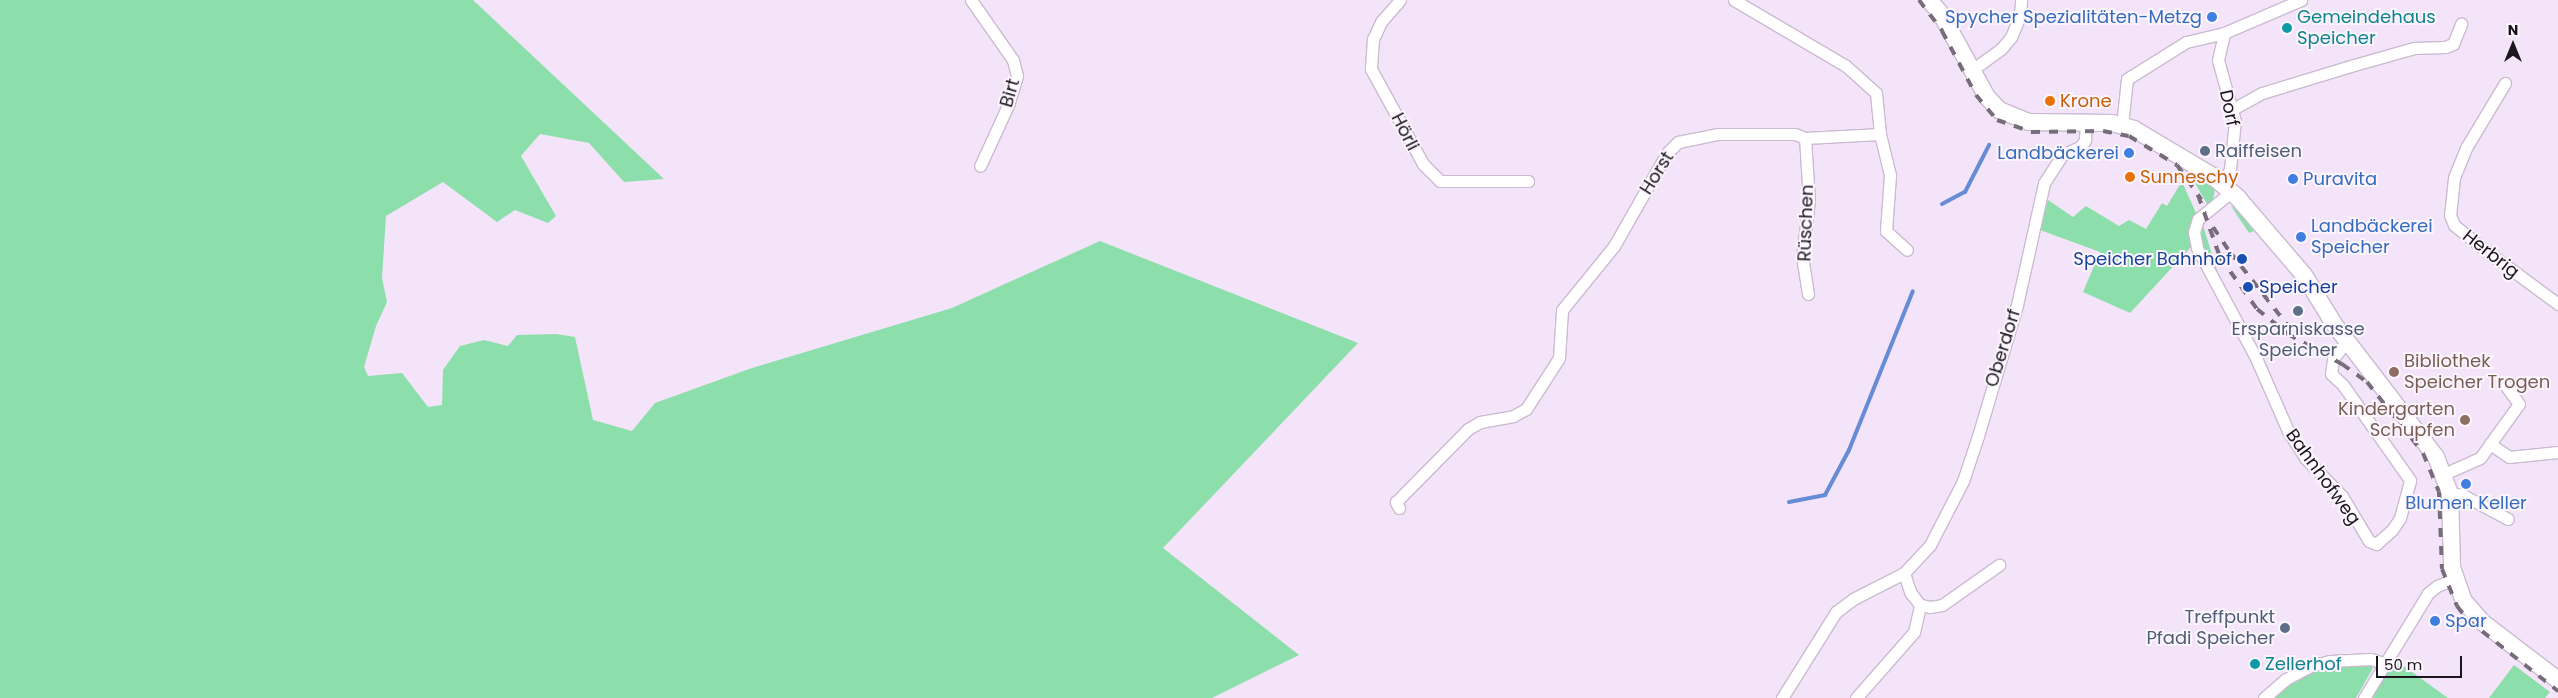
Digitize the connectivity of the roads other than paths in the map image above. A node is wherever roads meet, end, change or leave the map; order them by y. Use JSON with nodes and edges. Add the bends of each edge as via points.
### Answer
{"nodes":[{"id":1,"x":971,"y":0,"type":"edge"},
{"id":2,"x":1400,"y":0,"type":"edge"},
{"id":3,"x":1734,"y":0,"type":"edge"},
{"id":4,"x":1929,"y":0,"type":"edge"},
{"id":5,"x":2021,"y":0,"type":"edge"},
{"id":6,"x":2301,"y":0,"type":"edge"},
{"id":7,"x":2283,"y":4,"type":"edge"},
{"id":8,"x":2461,"y":24,"type":"dead end"},
{"id":9,"x":2224,"y":33,"type":"junction"},
{"id":10,"x":1972,"y":70,"type":"junction"},
{"id":11,"x":2505,"y":83,"type":"dead end"},
{"id":12,"x":2233,"y":110,"type":"junction"},
{"id":13,"x":2086,"y":123,"type":"junction"},
{"id":14,"x":2122,"y":125,"type":"junction"},
{"id":15,"x":1880,"y":134,"type":"junction"},
{"id":16,"x":1805,"y":138,"type":"junction"},
{"id":17,"x":980,"y":166,"type":"dead end"},
{"id":18,"x":1528,"y":181,"type":"dead end"},
{"id":19,"x":2227,"y":188,"type":"junction"},
{"id":20,"x":1908,"y":250,"type":"dead end"},
{"id":21,"x":1808,"y":294,"type":"dead end"},
{"id":22,"x":2558,"y":304,"type":"edge"},
{"id":23,"x":2348,"y":339,"type":"junction"},
{"id":24,"x":2504,"y":383,"type":"dead end"},
{"id":25,"x":2490,"y":444,"type":"junction"},
{"id":26,"x":2558,"y":452,"type":"edge"},
{"id":27,"x":2444,"y":474,"type":"junction"},
{"id":28,"x":2450,"y":494,"type":"junction"},
{"id":29,"x":1399,"y":508,"type":"dead end"},
{"id":30,"x":2508,"y":519,"type":"dead end"},
{"id":31,"x":1999,"y":565,"type":"dead end"},
{"id":32,"x":1904,"y":573,"type":"junction"},
{"id":33,"x":2454,"y":579,"type":"junction"},
{"id":34,"x":1920,"y":605,"type":"junction"},
{"id":35,"x":2383,"y":663,"type":"junction"},
{"id":36,"x":2558,"y":680,"type":"edge"},
{"id":37,"x":1782,"y":698,"type":"edge"},
{"id":38,"x":1856,"y":698,"type":"edge"},
{"id":39,"x":2264,"y":698,"type":"edge"},
{"id":40,"x":2364,"y":698,"type":"edge"}],
"edges":[{"from":1,"to":17,"type":"street","name":"Birt","via":[[1013,60],[1017,76],[1009,103]]},
{"from":2,"to":18,"type":"street","name":"Hörli","via":[[1373,39],[1371,69],[1423,164],[1440,181]]},
{"from":3,"to":15,"type":"street","via":[[1846,66],[1862,80],[1876,94]]},
{"from":4,"to":10,"type":"main road"},
{"from":5,"to":10,"type":"street","via":[[2020,16],[2011,37]]},
{"from":6,"to":7,"type":"street"},
{"from":7,"to":9,"type":"street"},
{"from":8,"to":12,"type":"street","via":[[2453,44],[2445,48],[2414,48],[2362,62],[2262,92]]},
{"from":9,"to":12,"type":"street","name":"Dorf","via":[[2218,60]]},
{"from":9,"to":14,"type":"street","via":[[2186,42],[2127,79]]},
{"from":10,"to":13,"type":"main road","via":[[1987,96],[2008,115],[2040,124]]},
{"from":11,"to":22,"type":"street","name":"Herbrig","via":[[2466,148],[2454,178],[2450,215],[2454,225]]},
{"from":12,"to":19,"type":"street","name":"Dorf","via":[[2235,133]]},
{"from":13,"to":14,"type":"main road"},
{"from":13,"to":32,"type":"street","name":"Oberdorf","via":[[2085,140],[2080,147],[2062,154],[2044,183],[2015,312],[1963,481],[1930,545]]},
{"from":14,"to":19,"type":"main road","via":[[2144,134]]},
{"from":15,"to":16,"type":"street"},
{"from":15,"to":20,"type":"street","via":[[1890,174],[1886,231]]},
{"from":16,"to":21,"type":"street","name":"Rüschen","via":[[1809,201],[1802,257]]},
{"from":16,"to":29,"type":"street","name":"Horst","via":[[1795,134],[1718,134],[1678,142],[1667,153],[1614,246],[1562,310],[1559,358],[1526,409],[1513,416],[1480,422],[1468,429],[1396,502]]},
{"from":19,"to":23,"type":"main road","via":[[2294,262],[2320,305]]},
{"from":19,"to":23,"type":"street","name":"Bahnhofweg","via":[[2196,222],[2194,232],[2198,252],[2256,358],[2288,431],[2306,459],[2342,496],[2369,541],[2376,544],[2387,536],[2400,518],[2410,480],[2343,385],[2331,374],[2333,359]]},
{"from":23,"to":27,"type":"main road","via":[[2422,436]]},
{"from":24,"to":25,"type":"street","via":[[2519,404]]},
{"from":25,"to":26,"type":"street","via":[[2509,456]]},
{"from":25,"to":27,"type":"street","via":[[2480,458]]},
{"from":27,"to":28,"type":"main road"},
{"from":28,"to":30,"type":"street","via":[[2461,494]]},
{"from":28,"to":33,"type":"main road"},
{"from":31,"to":34,"type":"street","via":[[1942,605]]},
{"from":32,"to":34,"type":"street","via":[[1910,592]]},
{"from":32,"to":37,"type":"street","name":"Oberdorf","via":[[1853,599],[1836,612]]},
{"from":33,"to":35,"type":"street","via":[[2429,592]]},
{"from":33,"to":36,"type":"main road","via":[[2464,601],[2482,622]]},
{"from":34,"to":38,"type":"street","via":[[1914,632]]},
{"from":35,"to":39,"type":"street","via":[[2363,659],[2330,660],[2286,679]]},
{"from":35,"to":40,"type":"street"}]}
